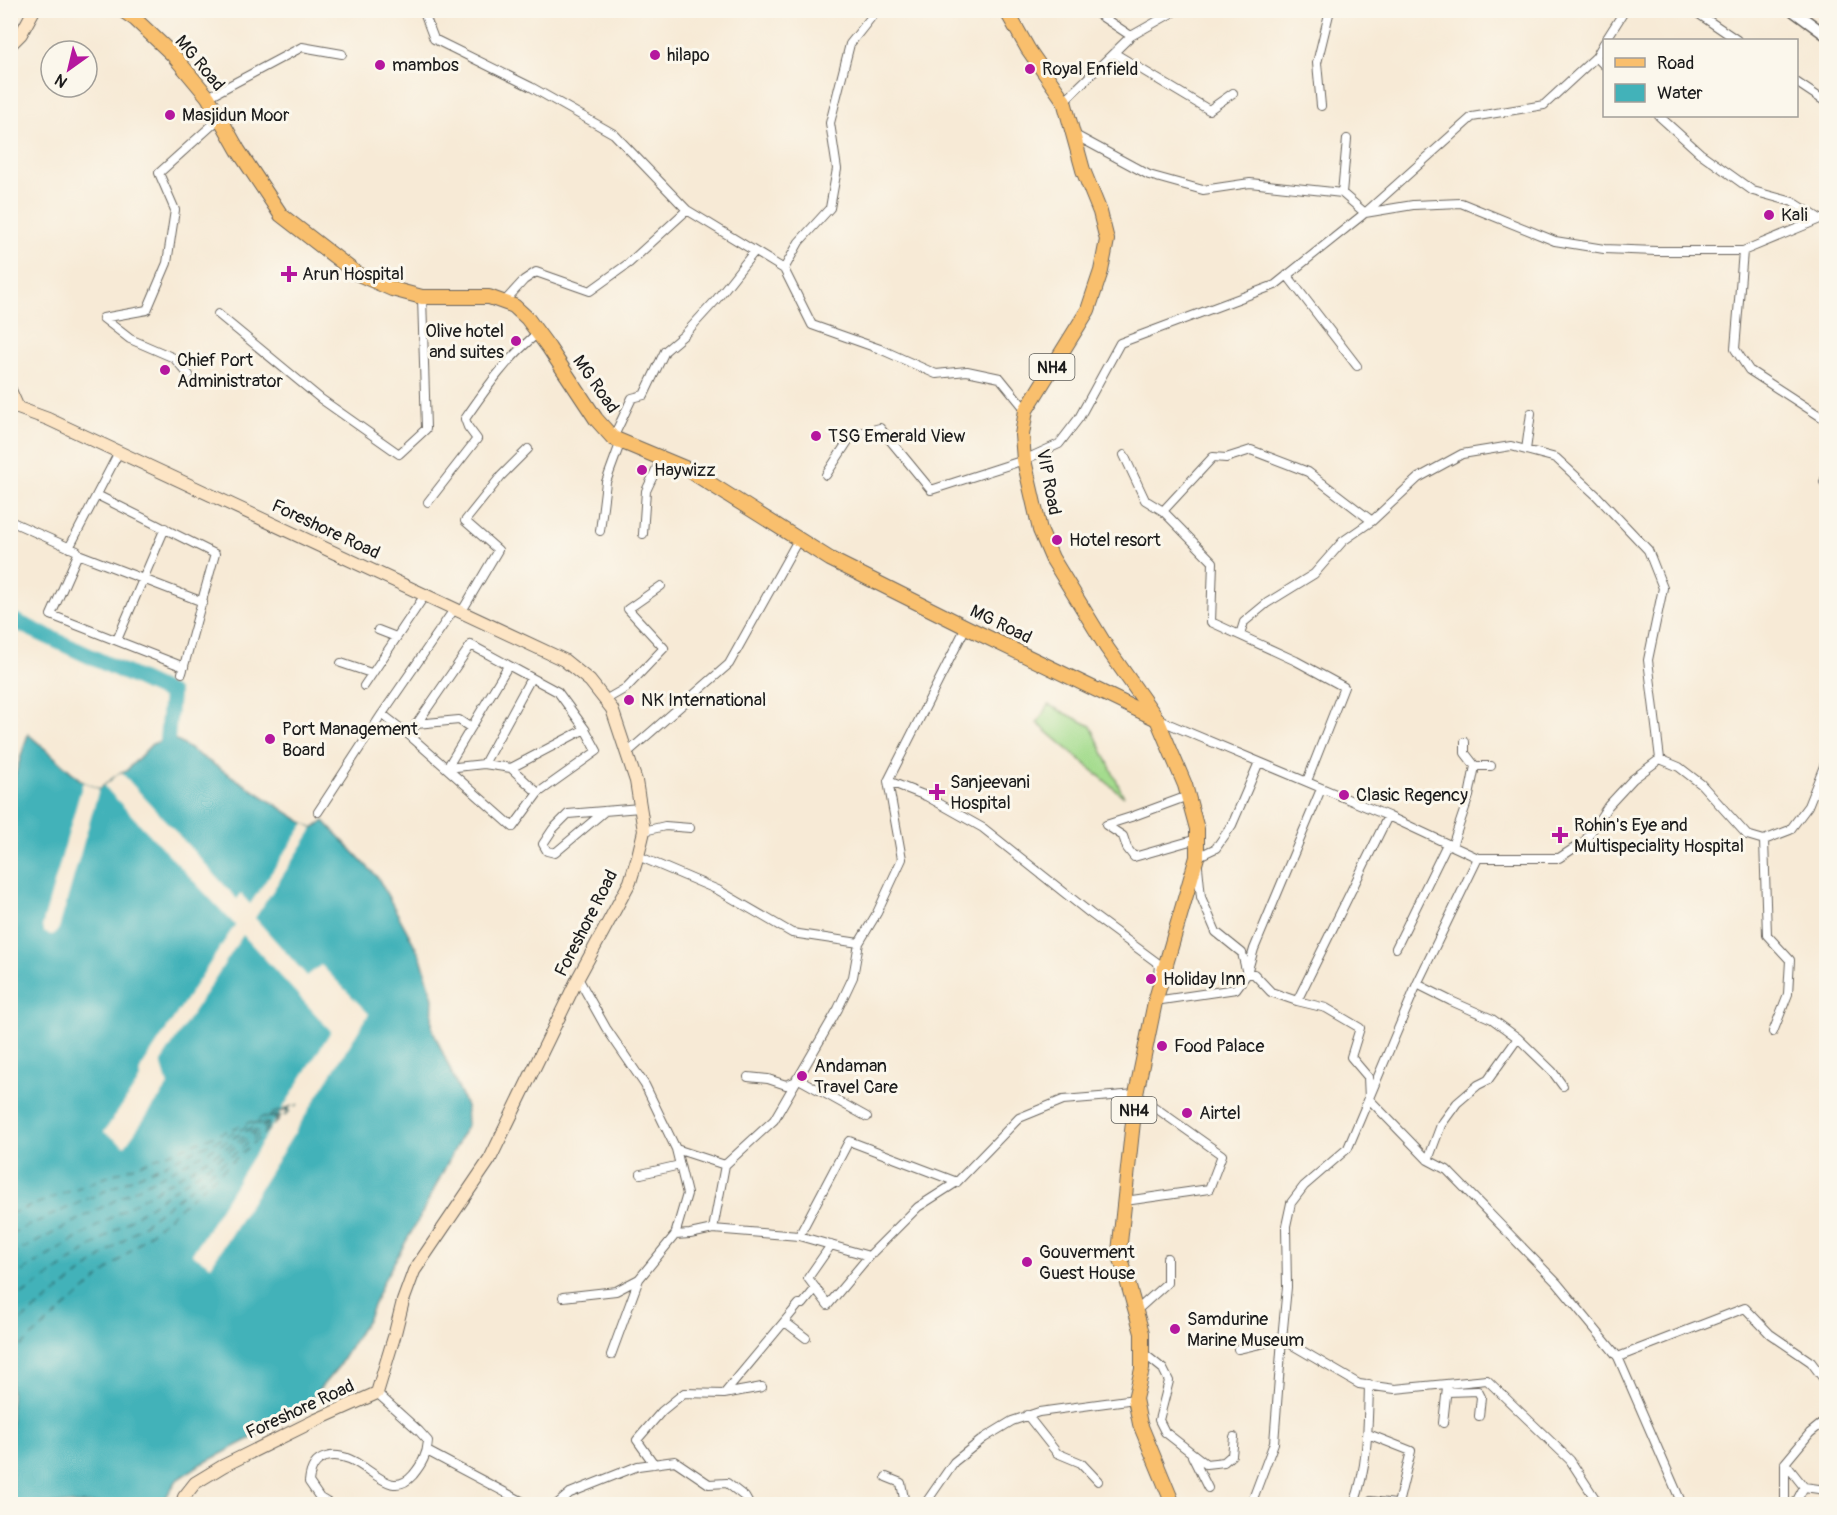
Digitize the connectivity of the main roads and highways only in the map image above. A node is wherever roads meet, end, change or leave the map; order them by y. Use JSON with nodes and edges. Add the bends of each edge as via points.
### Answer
{"nodes":[{"id":1,"x":34,"y":10,"type":"edge"},
{"id":2,"x":122,"y":10,"type":"edge"},
{"id":3,"x":1006,"y":10,"type":"edge"},
{"id":4,"x":10,"y":45,"type":"edge"},
{"id":5,"x":10,"y":390,"type":"edge"},
{"id":6,"x":14,"y":411,"type":"edge"},
{"id":7,"x":1157,"y":719,"type":"junction"},
{"id":8,"x":182,"y":1504,"type":"edge"},
{"id":9,"x":1173,"y":1504,"type":"edge"}],
"edges":[{"from":1,"to":4,"type":"main road"},
{"from":2,"to":7,"type":"main road","name":"MG Road","via":[[173,55],[208,98],[281,215],[356,273],[422,297],[489,297],[514,306],[538,333],[596,419],[617,439],[687,469],[830,559]]},
{"from":3,"to":7,"type":"main road","name":"VIP Road","number":"NH4","via":[[1064,101],[1107,240],[1088,310],[1026,410],[1024,460],[1040,530],[1052,558],[1107,648]]},
{"from":5,"to":6,"type":"main road","name":"Foreshore Road"},
{"from":6,"to":8,"type":"main road","name":"Foreshore Road","via":[[48,419],[564,660],[590,681],[612,709],[636,781],[644,831],[630,882],[578,978],[490,1159],[414,1271],[377,1393],[223,1466],[195,1483]]},
{"from":7,"to":9,"type":"main road","number":"NH4","via":[[1188,796],[1197,830],[1197,857],[1155,1002],[1136,1094],[1119,1252],[1142,1333],[1142,1369],[1135,1399],[1140,1424]]}]}
